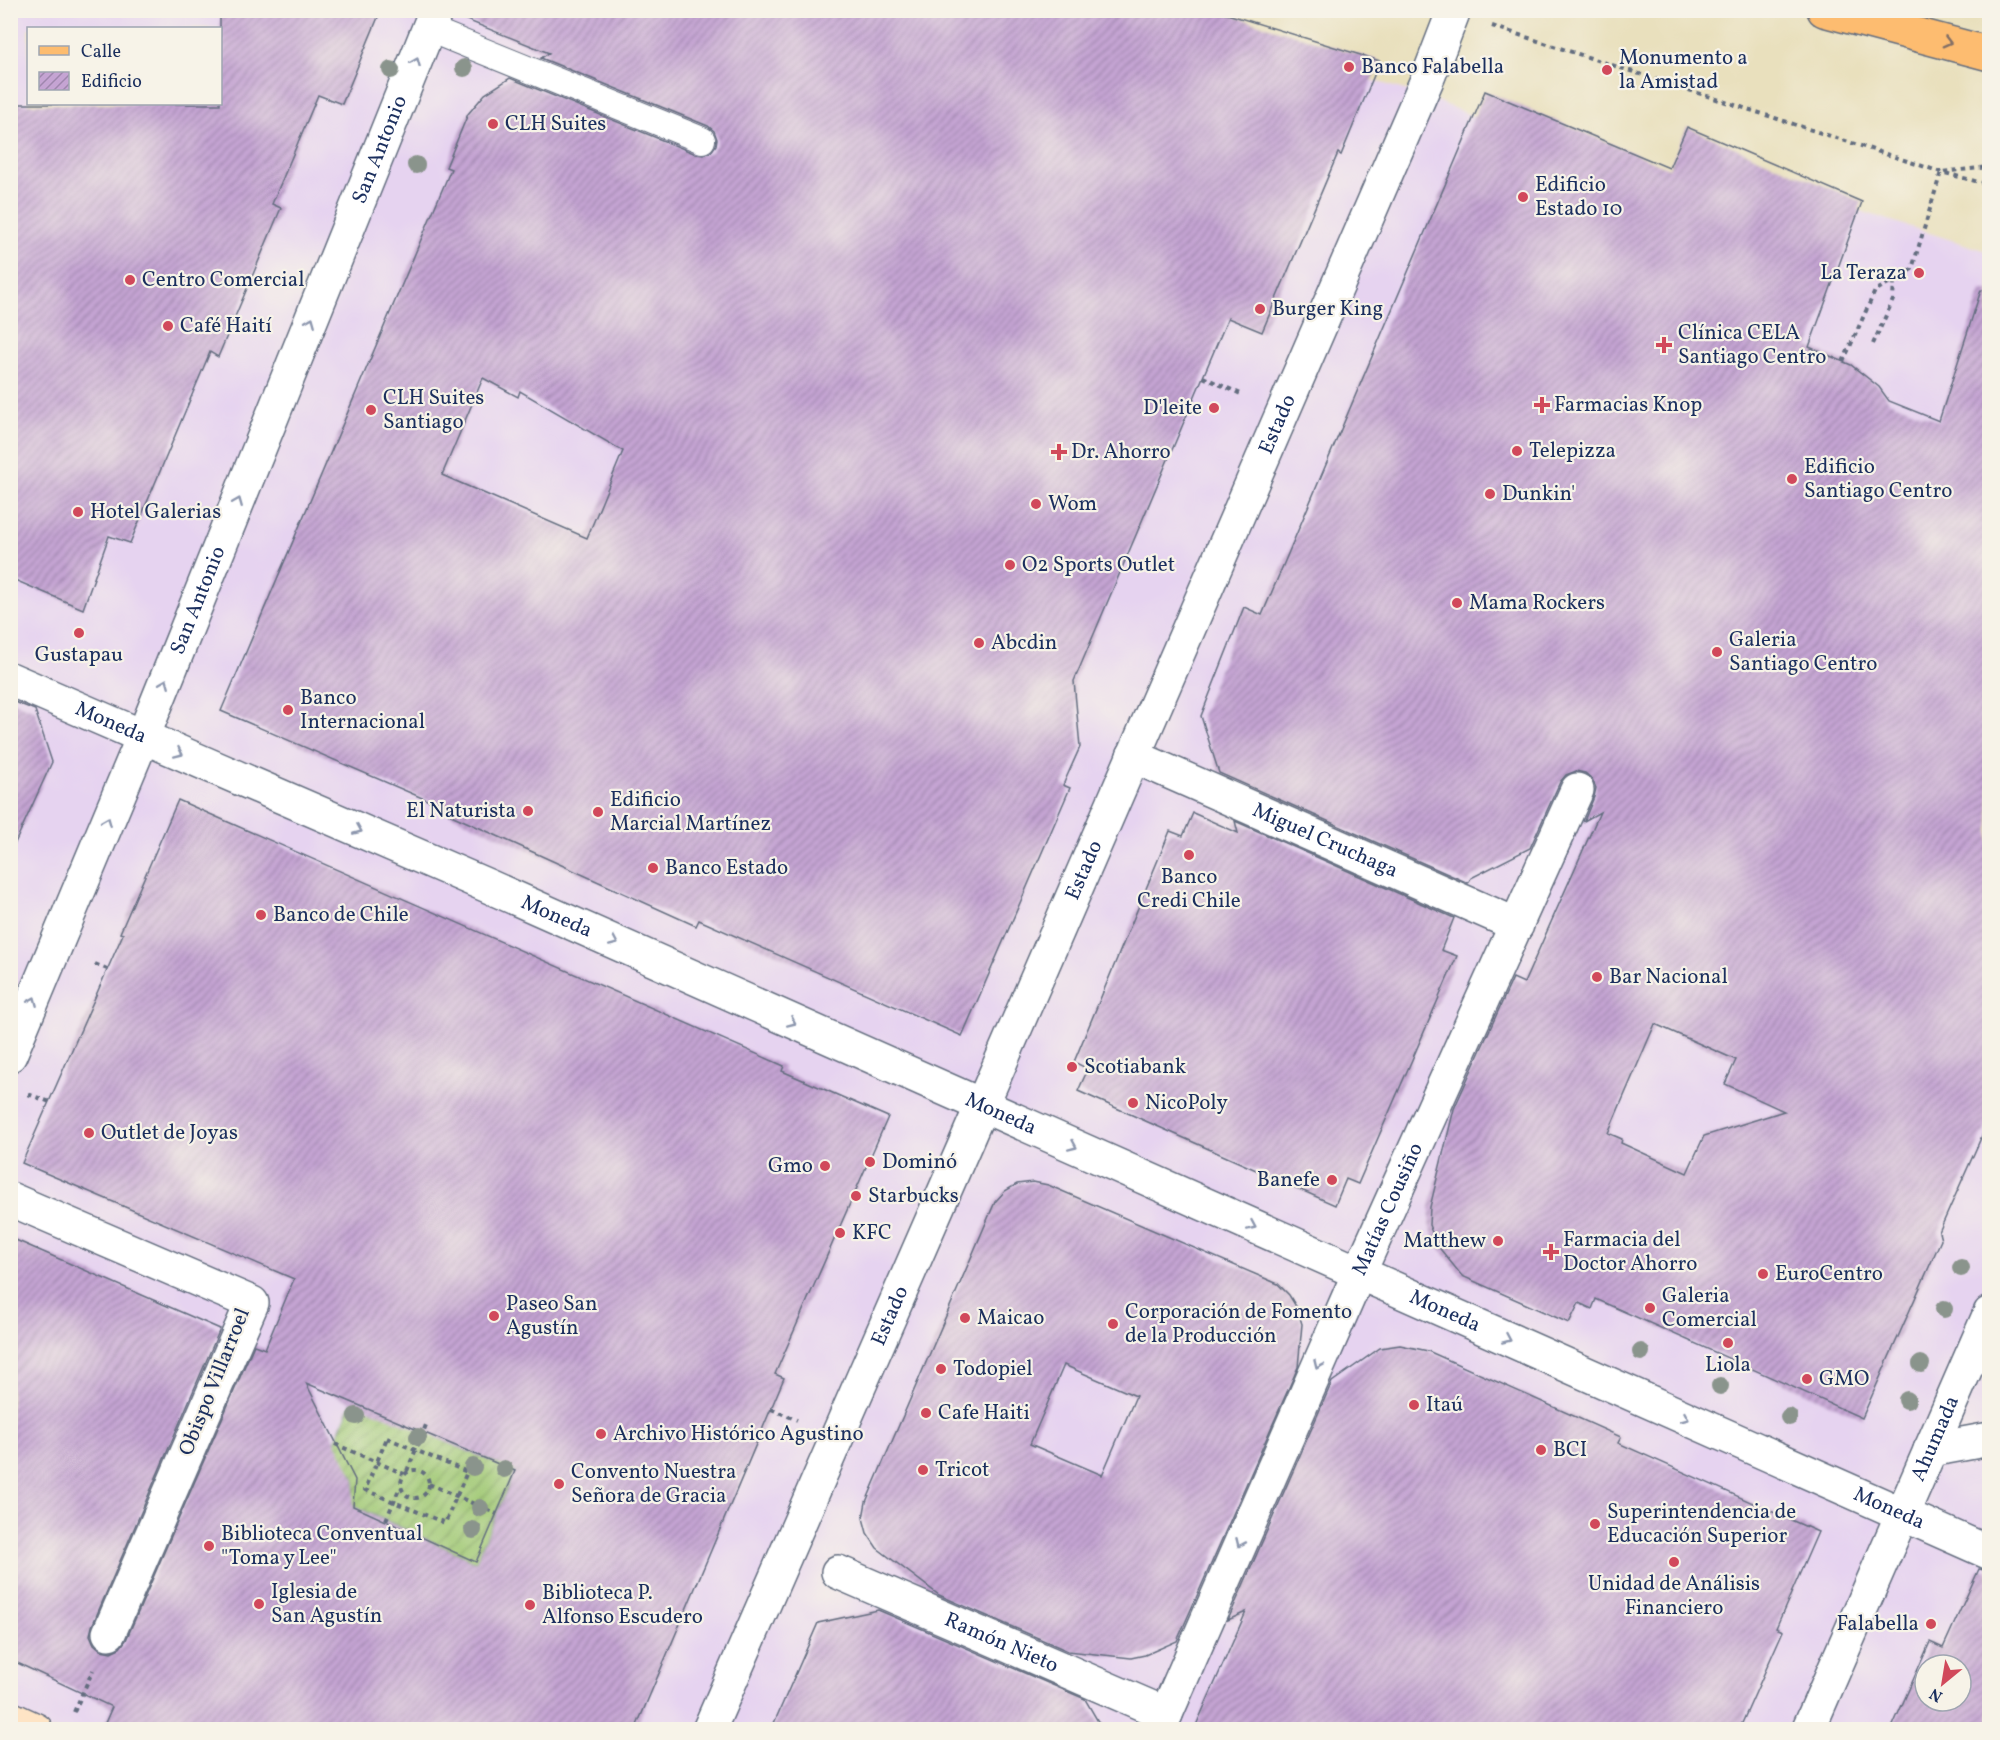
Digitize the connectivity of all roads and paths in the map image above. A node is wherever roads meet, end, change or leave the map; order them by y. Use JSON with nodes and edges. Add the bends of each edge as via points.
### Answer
{"nodes":[{"id":1,"x":1824,"y":10,"type":"edge"},
{"id":2,"x":1454,"y":12,"type":"edge"},
{"id":3,"x":433,"y":20,"type":"edge"},
{"id":4,"x":1989,"y":54,"type":"edge"},
{"id":5,"x":702,"y":140,"type":"dead end"},
{"id":6,"x":1989,"y":166,"type":"edge"},
{"id":7,"x":1941,"y":172,"type":"junction"},
{"id":8,"x":1989,"y":185,"type":"edge"},
{"id":9,"x":1894,"y":280,"type":"junction"},
{"id":10,"x":1873,"y":344,"type":"dead end"},
{"id":11,"x":1843,"y":362,"type":"dead end"},
{"id":12,"x":10,"y":679,"type":"edge"},
{"id":13,"x":143,"y":737,"type":"junction"},
{"id":14,"x":1133,"y":756,"type":"junction"},
{"id":15,"x":1578,"y":790,"type":"dead end"},
{"id":16,"x":1516,"y":925,"type":"junction"},
{"id":17,"x":10,"y":1055,"type":"edge"},
{"id":18,"x":982,"y":1106,"type":"junction"},
{"id":19,"x":10,"y":1199,"type":"edge"},
{"id":20,"x":1359,"y":1273,"type":"junction"},
{"id":21,"x":1989,"y":1313,"type":"edge"},
{"id":22,"x":426,"y":1425,"type":"dead end"},
{"id":23,"x":1989,"y":1439,"type":"edge"},
{"id":24,"x":335,"y":1444,"type":"dead end"},
{"id":25,"x":416,"y":1450,"type":"junction"},
{"id":26,"x":1930,"y":1450,"type":"junction"},
{"id":27,"x":376,"y":1462,"type":"junction"},
{"id":28,"x":406,"y":1473,"type":"junction"},
{"id":29,"x":429,"y":1484,"type":"junction"},
{"id":30,"x":400,"y":1487,"type":"junction"},
{"id":31,"x":457,"y":1496,"type":"junction"},
{"id":32,"x":394,"y":1501,"type":"junction"},
{"id":33,"x":497,"y":1514,"type":"dead end"},
{"id":34,"x":1901,"y":1514,"type":"junction"},
{"id":35,"x":386,"y":1521,"type":"dead end"},
{"id":36,"x":1989,"y":1553,"type":"edge"},
{"id":37,"x":838,"y":1572,"type":"dead end"},
{"id":38,"x":109,"y":1633,"type":"dead end"},
{"id":39,"x":10,"y":1718,"type":"edge"},
{"id":40,"x":1162,"y":1722,"type":"edge"},
{"id":41,"x":36,"y":1730,"type":"edge"},
{"id":42,"x":709,"y":1730,"type":"edge"},
{"id":43,"x":1808,"y":1730,"type":"edge"}],
"edges":[{"from":1,"to":4,"type":"main road","one_way":true},
{"from":2,"to":7,"type":"path"},
{"from":2,"to":14,"type":"street","name":"Estado"},
{"from":3,"to":5,"type":"lane"},
{"from":13,"to":3,"type":"street","name":"San Antonio","one_way":true},
{"from":6,"to":7,"type":"path"},
{"from":7,"to":8,"type":"path"},
{"from":7,"to":9,"type":"path","via":[[1912,269]]},
{"from":9,"to":10,"type":"path","via":[[1893,300]]},
{"from":9,"to":11,"type":"path","via":[[1875,291]]},
{"from":12,"to":13,"type":"street","name":"Moneda"},
{"from":17,"to":13,"type":"street","name":"San Antonio","one_way":true},
{"from":13,"to":18,"type":"street","name":"Moneda","one_way":true},
{"from":14,"to":16,"type":"street","name":"Miguel Cruchaga"},
{"from":14,"to":18,"type":"street","name":"Estado"},
{"from":15,"to":16,"type":"street","name":"Matías Cousiño"},
{"from":16,"to":20,"type":"street","name":"Matías Cousiño"},
{"from":18,"to":20,"type":"street","name":"Moneda","one_way":true},
{"from":18,"to":42,"type":"street","name":"Estado"},
{"from":19,"to":38,"type":"street","name":"Obispo Villarroel","via":[[252,1303]]},
{"from":20,"to":34,"type":"street","name":"Moneda","one_way":true},
{"from":20,"to":40,"type":"street","name":"Matías Cousiño","one_way":true},
{"from":21,"to":26,"type":"street","name":"Ahumada"},
{"from":22,"to":25,"type":"path"},
{"from":23,"to":26,"type":"street"},
{"from":24,"to":27,"type":"path"},
{"from":25,"to":27,"type":"path","via":[[387,1438]]},
{"from":25,"to":28,"type":"path"},
{"from":25,"to":31,"type":"path","via":[[467,1472]]},
{"from":26,"to":34,"type":"street","name":"Ahumada"},
{"from":27,"to":28,"type":"path"},
{"from":27,"to":32,"type":"path","via":[[365,1490]]},
{"from":28,"to":29,"type":"path","via":[[416,1469],[427,1476]]},
{"from":28,"to":30,"type":"path"},
{"from":29,"to":30,"type":"path","via":[[426,1493],[418,1498],[406,1495]]},
{"from":29,"to":31,"type":"path"},
{"from":30,"to":32,"type":"path"},
{"from":31,"to":32,"type":"path","via":[[445,1523]]},
{"from":31,"to":33,"type":"path"},
{"from":32,"to":35,"type":"path"},
{"from":34,"to":36,"type":"street","name":"Moneda"},
{"from":34,"to":43,"type":"street","name":"Ahumada"},
{"from":37,"to":40,"type":"street","name":"Ramón Nieto"},
{"from":39,"to":41,"type":"main road"}]}
